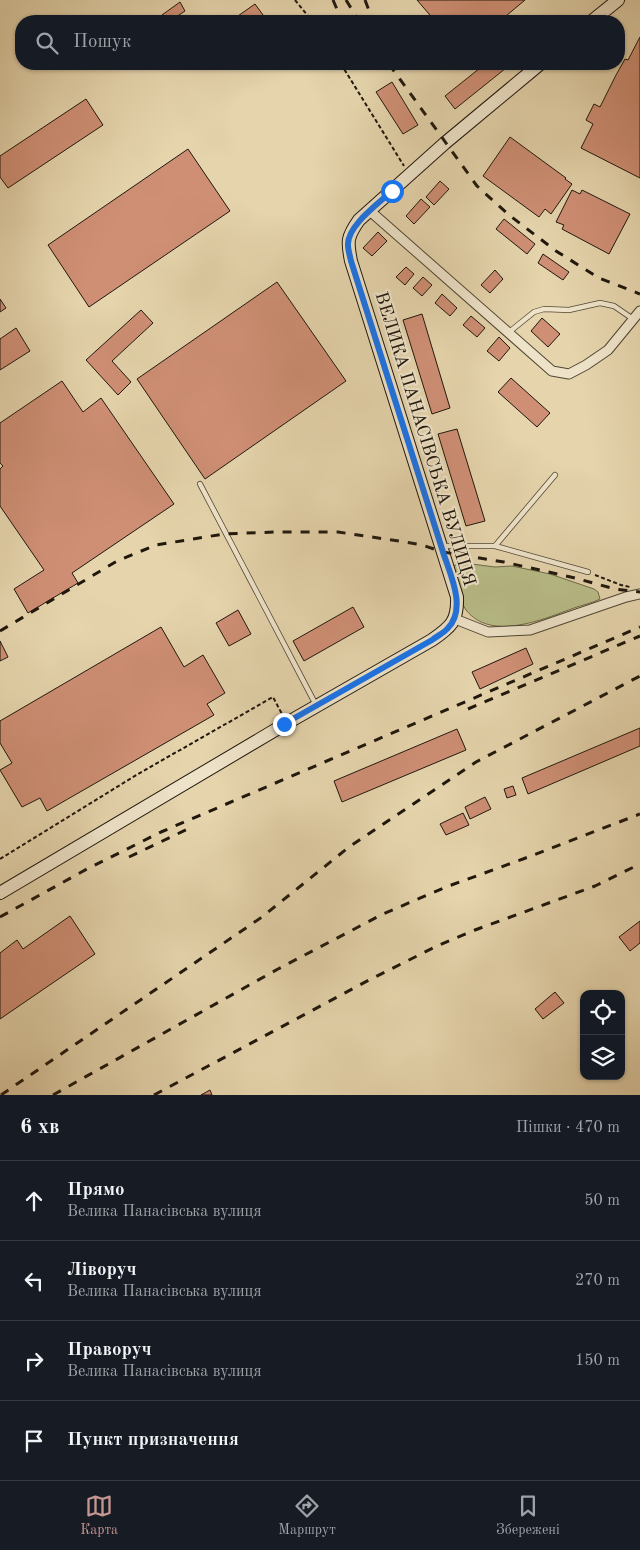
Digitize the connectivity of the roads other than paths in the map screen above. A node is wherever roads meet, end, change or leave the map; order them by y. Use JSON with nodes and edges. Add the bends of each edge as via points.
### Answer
{"nodes":[{"id":1,"x":618,"y":0,"type":"edge"},
{"id":2,"x":599,"y":15,"type":"edge"},
{"id":3,"x":533,"y":70,"type":"edge"},
{"id":4,"x":370,"y":211,"type":"junction"},
{"id":5,"x":640,"y":311,"type":"edge"},
{"id":6,"x":633,"y":320,"type":"junction"},
{"id":7,"x":508,"y":333,"type":"junction"},
{"id":8,"x":555,"y":475,"type":"dead end"},
{"id":9,"x":200,"y":484,"type":"dead end"},
{"id":10,"x":441,"y":546,"type":"junction"},
{"id":11,"x":495,"y":546,"type":"junction"},
{"id":12,"x":588,"y":572,"type":"road end"},
{"id":13,"x":640,"y":594,"type":"edge"},
{"id":14,"x":455,"y":619,"type":"junction"},
{"id":15,"x":316,"y":706,"type":"junction"},
{"id":16,"x":0,"y":894,"type":"edge"}],
"edges":[{"from":1,"to":2,"type":"street"},
{"from":3,"to":4,"type":"street","name":"ВЕЛИКА ПАНАСІВСЬКА ВУЛИЦЯ"},
{"from":4,"to":7,"type":"street"},
{"from":4,"to":10,"type":"street","name":"ВЕЛИКА ПАНАСІВСЬКА ВУЛИЦЯ","via":[[352,231],[348,244],[351,261]]},
{"from":5,"to":6,"type":"street"},
{"from":6,"to":7,"type":"lane","via":[[614,306],[600,303],[569,310],[534,312]]},
{"from":6,"to":7,"type":"street","via":[[608,350],[568,374],[552,371]]},
{"from":8,"to":11,"type":"lane"},
{"from":9,"to":15,"type":"lane"},
{"from":10,"to":11,"type":"lane"},
{"from":10,"to":14,"type":"street","name":"ВЕЛИКА ПАНАСІВСЬКА ВУЛИЦЯ","via":[[456,597]]},
{"from":11,"to":12,"type":"lane"},
{"from":13,"to":14,"type":"street","via":[[530,630],[488,632]]},
{"from":14,"to":15,"type":"street","via":[[448,629],[432,640]]},
{"from":15,"to":16,"type":"street"}]}
